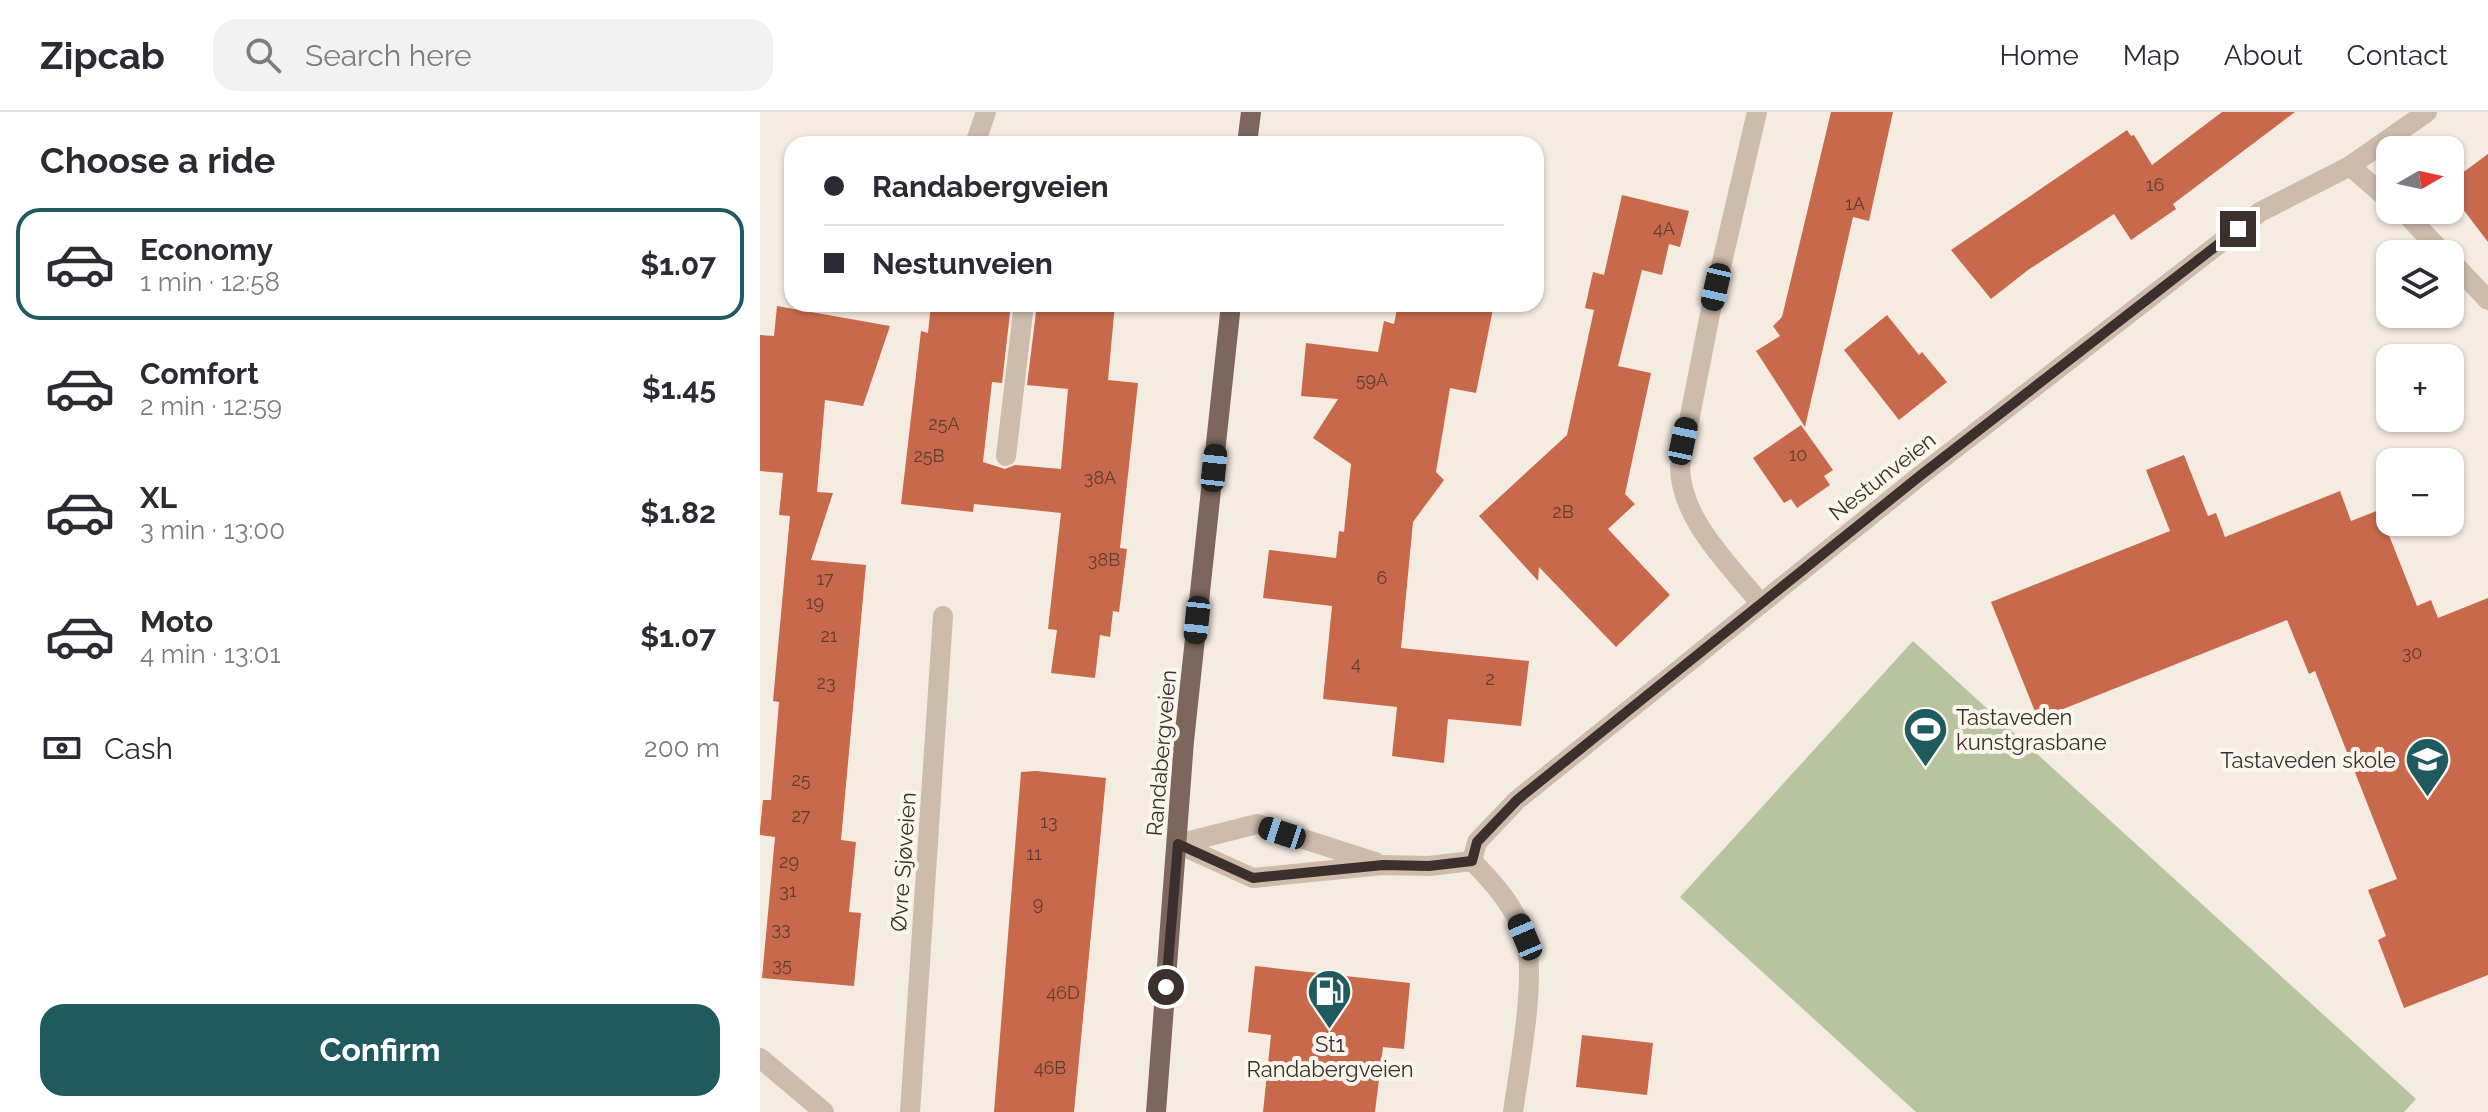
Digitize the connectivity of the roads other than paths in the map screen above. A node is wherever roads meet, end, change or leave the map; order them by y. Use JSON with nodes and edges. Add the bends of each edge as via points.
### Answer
{"nodes":[{"id":1,"x":986,"y":112,"type":"edge"},
{"id":2,"x":1251,"y":112,"type":"edge"},
{"id":3,"x":1757,"y":112,"type":"edge"},
{"id":4,"x":2427,"y":112,"type":"edge"},
{"id":5,"x":978,"y":136,"type":"edge"},
{"id":6,"x":1248,"y":136,"type":"edge"},
{"id":7,"x":2350,"y":166,"type":"junction"},
{"id":8,"x":2376,"y":189,"type":"edge"},
{"id":9,"x":2415,"y":224,"type":"edge"},
{"id":10,"x":2431,"y":240,"type":"edge"},
{"id":11,"x":2464,"y":275,"type":"edge"},
{"id":12,"x":2488,"y":300,"type":"edge"},
{"id":13,"x":1023,"y":312,"type":"edge"},
{"id":14,"x":1230,"y":312,"type":"edge"},
{"id":15,"x":1006,"y":456,"type":"dead end"},
{"id":16,"x":1760,"y":603,"type":"junction"},
{"id":17,"x":943,"y":616,"type":"dead end"},
{"id":18,"x":1178,"y":844,"type":"junction"},
{"id":19,"x":1472,"y":861,"type":"junction"},
{"id":20,"x":1383,"y":865,"type":"junction"},
{"id":21,"x":760,"y":1058,"type":"edge"},
{"id":22,"x":824,"y":1112,"type":"edge"},
{"id":23,"x":910,"y":1112,"type":"edge"},
{"id":24,"x":1156,"y":1112,"type":"edge"},
{"id":25,"x":1513,"y":1112,"type":"edge"}],
"edges":[{"from":1,"to":5,"type":"street"},
{"from":2,"to":6,"type":"main road"},
{"from":3,"to":16,"type":"street","via":[[1710,314],[1680,483],[1695,518]]},
{"from":4,"to":7,"type":"street","name":"Nestunveien"},
{"from":7,"to":8,"type":"street"},
{"from":7,"to":16,"type":"street","name":"Nestunveien","via":[[2260,212]]},
{"from":9,"to":10,"type":"street"},
{"from":11,"to":12,"type":"street"},
{"from":13,"to":15,"type":"street"},
{"from":14,"to":18,"type":"main road","name":"Randabergveien","via":[[1184,741]]},
{"from":16,"to":19,"type":"street","name":"Nestunveien","via":[[1517,800],[1477,842]]},
{"from":17,"to":23,"type":"street","name":"Øvre Sjøveien"},
{"from":18,"to":20,"type":"street","via":[[1253,878]]},
{"from":18,"to":20,"type":"street","via":[[1257,824]]},
{"from":18,"to":24,"type":"main road","name":"Randabergveien"},
{"from":19,"to":20,"type":"street"},
{"from":19,"to":25,"type":"street","via":[[1516,916],[1530,959]]},
{"from":21,"to":22,"type":"street"}]}
